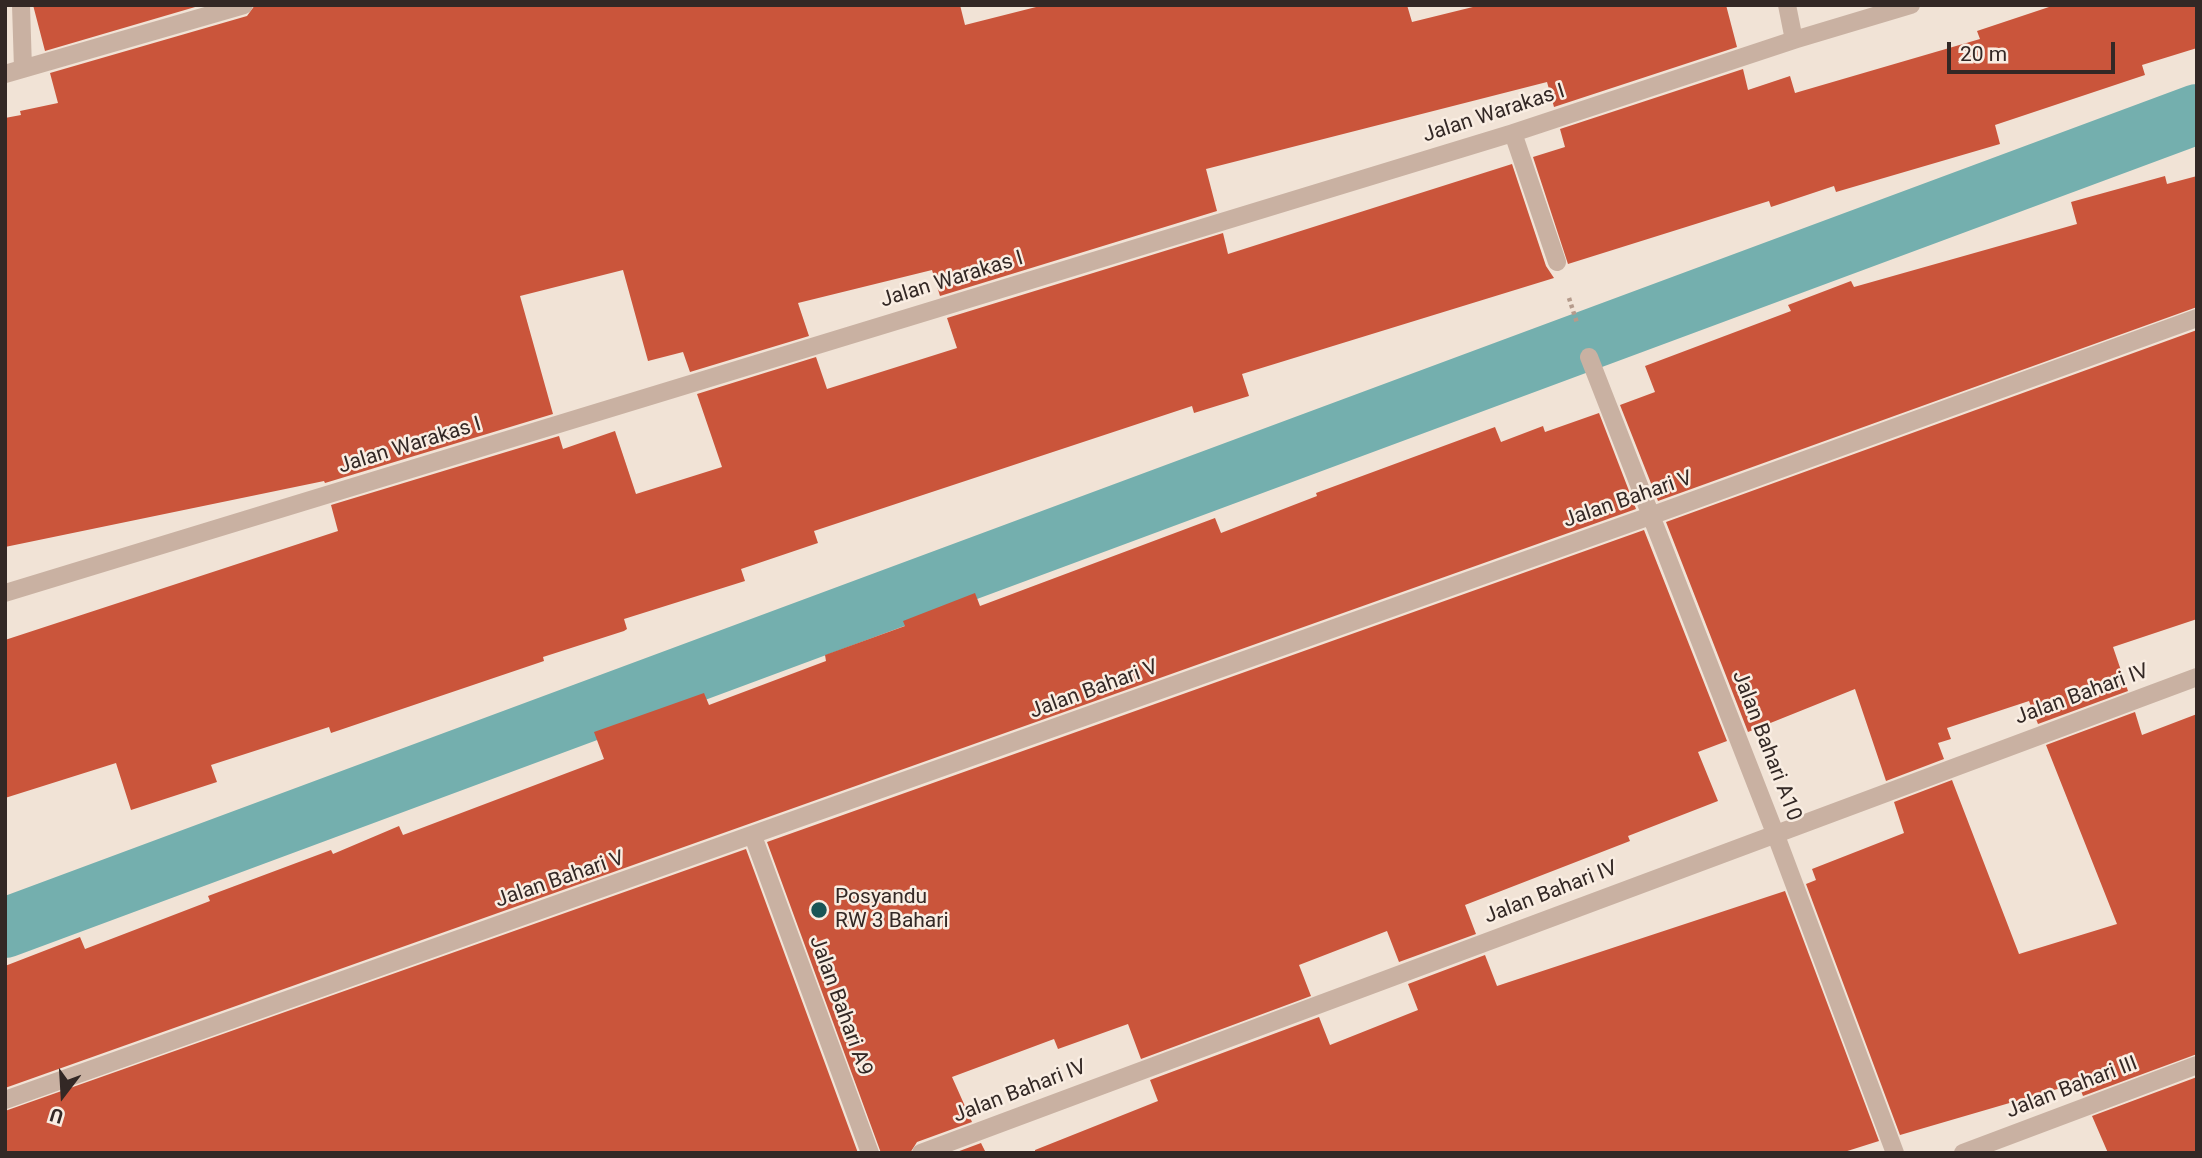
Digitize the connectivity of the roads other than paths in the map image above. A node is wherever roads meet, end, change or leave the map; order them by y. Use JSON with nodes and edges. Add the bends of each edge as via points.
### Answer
{"nodes":[{"id":1,"x":21,"y":5,"type":"edge"},
{"id":2,"x":244,"y":5,"type":"edge"},
{"id":3,"x":1787,"y":5,"type":"edge"},
{"id":4,"x":1911,"y":5,"type":"edge"},
{"id":5,"x":1794,"y":40,"type":"junction"},
{"id":6,"x":14,"y":71,"type":"edge"},
{"id":7,"x":1513,"y":133,"type":"junction"},
{"id":8,"x":1557,"y":262,"type":"dead end"},
{"id":9,"x":2197,"y":318,"type":"edge"},
{"id":10,"x":1589,"y":357,"type":"dead end"},
{"id":11,"x":1653,"y":515,"type":"junction"},
{"id":12,"x":5,"y":593,"type":"edge"},
{"id":13,"x":2197,"y":677,"type":"edge"},
{"id":14,"x":1775,"y":833,"type":"junction"},
{"id":15,"x":753,"y":836,"type":"junction"},
{"id":16,"x":2197,"y":1065,"type":"edge"},
{"id":17,"x":5,"y":1100,"type":"edge"},
{"id":18,"x":870,"y":1153,"type":"edge"},
{"id":19,"x":921,"y":1153,"type":"edge"},
{"id":20,"x":1895,"y":1153,"type":"edge"},
{"id":21,"x":1963,"y":1153,"type":"edge"}],
"edges":[{"from":1,"to":6,"type":"street"},
{"from":2,"to":6,"type":"street"},
{"from":3,"to":5,"type":"street"},
{"from":4,"to":5,"type":"street","name":"Jalan Warakas I"},
{"from":5,"to":7,"type":"street","name":"Jalan Warakas I"},
{"from":7,"to":8,"type":"street"},
{"from":7,"to":12,"type":"street","name":"Jalan Warakas I"},
{"from":9,"to":11,"type":"street","name":"Jalan Bahari V"},
{"from":10,"to":11,"type":"street","name":"Jalan Bahari A10"},
{"from":11,"to":14,"type":"street","name":"Jalan Bahari A10"},
{"from":11,"to":15,"type":"street","name":"Jalan Bahari V"},
{"from":13,"to":14,"type":"street","name":"Jalan Bahari IV"},
{"from":14,"to":19,"type":"street","name":"Jalan Bahari IV"},
{"from":14,"to":20,"type":"street","name":"Jalan Bahari A10"},
{"from":15,"to":17,"type":"street","name":"Jalan Bahari V"},
{"from":15,"to":18,"type":"street","name":"Jalan Bahari A9"},
{"from":16,"to":21,"type":"street","name":"Jalan Bahari III"}]}
